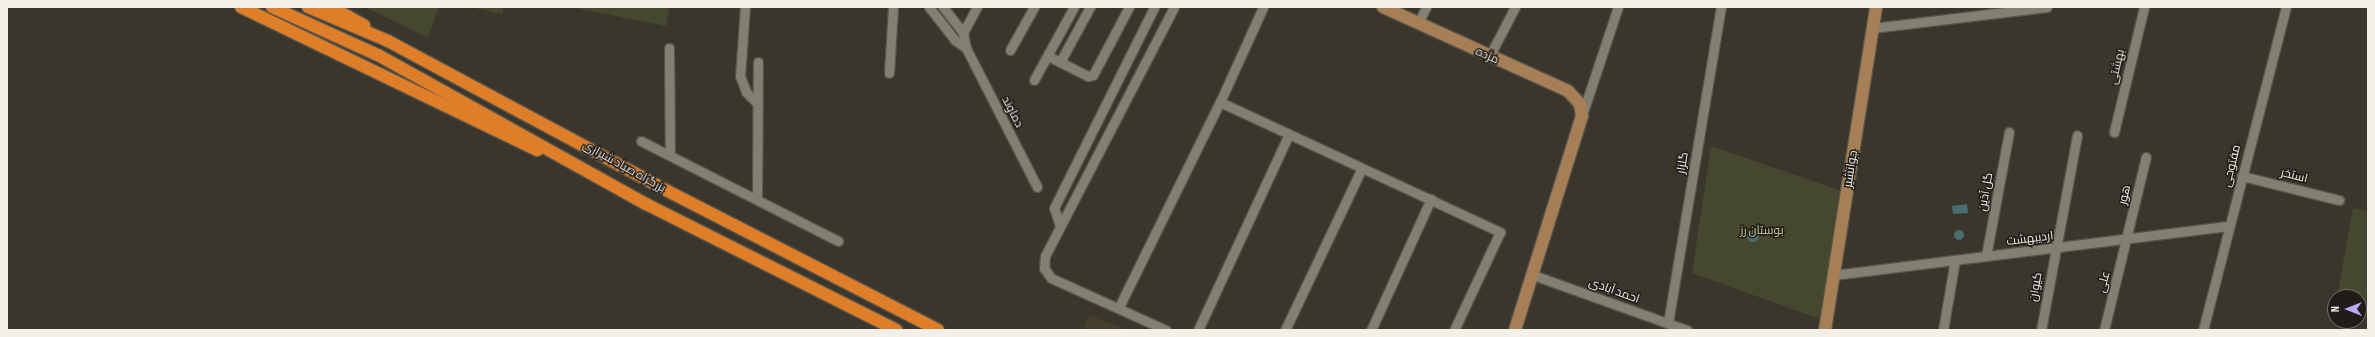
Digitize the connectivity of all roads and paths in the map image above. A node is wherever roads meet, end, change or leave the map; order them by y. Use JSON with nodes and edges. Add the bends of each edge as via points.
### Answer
{"nodes":[{"id":1,"x":241,"y":7,"type":"edge"},
{"id":2,"x":272,"y":7,"type":"edge"},
{"id":3,"x":308,"y":7,"type":"edge"},
{"id":4,"x":331,"y":7,"type":"edge"},
{"id":5,"x":745,"y":7,"type":"edge"},
{"id":6,"x":892,"y":7,"type":"edge"},
{"id":7,"x":928,"y":7,"type":"edge"},
{"id":8,"x":943,"y":7,"type":"edge"},
{"id":9,"x":977,"y":7,"type":"edge"},
{"id":10,"x":1034,"y":7,"type":"edge"},
{"id":11,"x":1074,"y":7,"type":"edge"},
{"id":12,"x":1090,"y":7,"type":"edge"},
{"id":13,"x":1129,"y":7,"type":"edge"},
{"id":14,"x":1154,"y":7,"type":"edge"},
{"id":15,"x":1174,"y":7,"type":"edge"},
{"id":16,"x":1263,"y":7,"type":"edge"},
{"id":17,"x":1382,"y":7,"type":"edge"},
{"id":18,"x":1426,"y":7,"type":"edge"},
{"id":19,"x":1515,"y":7,"type":"edge"},
{"id":20,"x":1721,"y":7,"type":"edge"},
{"id":21,"x":1876,"y":7,"type":"edge"},
{"id":22,"x":2048,"y":7,"type":"edge"},
{"id":23,"x":2144,"y":7,"type":"edge"},
{"id":24,"x":2286,"y":7,"type":"edge"},
{"id":25,"x":1616,"y":8,"type":"edge"},
{"id":26,"x":1418,"y":24,"type":"junction"},
{"id":27,"x":1873,"y":28,"type":"junction"},
{"id":28,"x":963,"y":33,"type":"junction"},
{"id":29,"x":388,"y":41,"type":"junction"},
{"id":30,"x":669,"y":48,"type":"dead end"},
{"id":31,"x":966,"y":48,"type":"junction"},
{"id":32,"x":1010,"y":50,"type":"dead end"},
{"id":33,"x":1048,"y":56,"type":"junction"},
{"id":34,"x":1488,"y":57,"type":"junction"},
{"id":35,"x":758,"y":62,"type":"dead end"},
{"id":36,"x":1060,"y":62,"type":"junction"},
{"id":37,"x":889,"y":73,"type":"dead end"},
{"id":38,"x":1034,"y":80,"type":"dead end"},
{"id":39,"x":1220,"y":102,"type":"junction"},
{"id":40,"x":758,"y":104,"type":"junction"},
{"id":41,"x":1582,"y":112,"type":"junction"},
{"id":42,"x":2009,"y":132,"type":"dead end"},
{"id":43,"x":2114,"y":132,"type":"dead end"},
{"id":44,"x":1289,"y":134,"type":"junction"},
{"id":45,"x":2077,"y":135,"type":"dead end"},
{"id":46,"x":641,"y":141,"type":"dead end"},
{"id":47,"x":670,"y":155,"type":"junction"},
{"id":48,"x":2146,"y":157,"type":"dead end"},
{"id":49,"x":1362,"y":168,"type":"junction"},
{"id":50,"x":2242,"y":176,"type":"junction"},
{"id":51,"x":1037,"y":187,"type":"dead end"},
{"id":52,"x":757,"y":198,"type":"junction"},
{"id":53,"x":1431,"y":199,"type":"junction"},
{"id":54,"x":2339,"y":200,"type":"dead end"},
{"id":55,"x":646,"y":204,"type":"junction"},
{"id":56,"x":1060,"y":226,"type":"junction"},
{"id":57,"x":2229,"y":226,"type":"junction"},
{"id":58,"x":2126,"y":239,"type":"junction"},
{"id":59,"x":838,"y":241,"type":"dead end"},
{"id":60,"x":2055,"y":248,"type":"junction"},
{"id":61,"x":1986,"y":256,"type":"junction"},
{"id":62,"x":1954,"y":260,"type":"junction"},
{"id":63,"x":1533,"y":275,"type":"junction"},
{"id":64,"x":1834,"y":275,"type":"junction"},
{"id":65,"x":1119,"y":307,"type":"junction"},
{"id":66,"x":1668,"y":323,"type":"junction"},
{"id":67,"x":896,"y":330,"type":"edge"},
{"id":68,"x":938,"y":330,"type":"edge"},
{"id":69,"x":1166,"y":330,"type":"edge"},
{"id":70,"x":1198,"y":330,"type":"edge"},
{"id":71,"x":1285,"y":330,"type":"edge"},
{"id":72,"x":1370,"y":330,"type":"edge"},
{"id":73,"x":1454,"y":330,"type":"edge"},
{"id":74,"x":1515,"y":330,"type":"edge"},
{"id":75,"x":1687,"y":330,"type":"edge"},
{"id":76,"x":1825,"y":330,"type":"edge"},
{"id":77,"x":1944,"y":330,"type":"edge"},
{"id":78,"x":2041,"y":330,"type":"edge"},
{"id":79,"x":2104,"y":330,"type":"edge"},
{"id":80,"x":2202,"y":330,"type":"edge"}],
"edges":[{"from":1,"to":55,"type":"highway"},
{"from":2,"to":55,"type":"highway","name":"بزرگراه صیاد شیرازی","via":[[378,55]]},
{"from":3,"to":29,"type":"highway","name":"بزرگراه صیاد شیرازی"},
{"from":4,"to":29,"type":"highway"},
{"from":5,"to":40,"type":"street","via":[[740,76],[746,92]]},
{"from":6,"to":37,"type":"street"},
{"from":7,"to":31,"type":"street","name":"دماوند","via":[[955,40]]},
{"from":8,"to":28,"type":"street","name":"دماوند"},
{"from":9,"to":28,"type":"street"},
{"from":10,"to":32,"type":"street"},
{"from":11,"to":33,"type":"street"},
{"from":12,"to":36,"type":"street"},
{"from":13,"to":36,"type":"street","via":[[1093,75],[1088,76]]},
{"from":14,"to":56,"type":"street","via":[[1054,208]]},
{"from":15,"to":56,"type":"street"},
{"from":16,"to":39,"type":"street"},
{"from":17,"to":26,"type":"main road","name":"مژده"},
{"from":18,"to":26,"type":"street"},
{"from":19,"to":34,"type":"street"},
{"from":20,"to":66,"type":"street","name":"گلزار"},
{"from":21,"to":27,"type":"main road","name":"جوانشیر"},
{"from":22,"to":27,"type":"street"},
{"from":23,"to":43,"type":"street","name":"بهشتی"},
{"from":24,"to":50,"type":"street","name":"مفتوحی"},
{"from":25,"to":41,"type":"street"},
{"from":26,"to":34,"type":"main road","name":"مژده"},
{"from":27,"to":64,"type":"main road","name":"جوانشیر"},
{"from":28,"to":31,"type":"street","name":"دماوند"},
{"from":29,"to":68,"type":"highway","name":"بزرگراه صیاد شیرازی","via":[[656,185]]},
{"from":30,"to":47,"type":"street"},
{"from":31,"to":51,"type":"street","name":"دماوند"},
{"from":33,"to":36,"type":"street"},
{"from":33,"to":38,"type":"street"},
{"from":34,"to":41,"type":"main road","name":"مژده","via":[[1568,91],[1578,99]]},
{"from":35,"to":40,"type":"street"},
{"from":39,"to":44,"type":"street"},
{"from":39,"to":65,"type":"street"},
{"from":40,"to":52,"type":"street"},
{"from":41,"to":63,"type":"main road"},
{"from":42,"to":61,"type":"street","name":"گل آذین"},
{"from":44,"to":49,"type":"street"},
{"from":44,"to":70,"type":"street"},
{"from":45,"to":60,"type":"street","name":"کیوان"},
{"from":46,"to":47,"type":"street"},
{"from":47,"to":52,"type":"street"},
{"from":48,"to":58,"type":"street","name":"هور"},
{"from":49,"to":53,"type":"street"},
{"from":49,"to":71,"type":"street"},
{"from":50,"to":54,"type":"street","name":"استخر"},
{"from":50,"to":57,"type":"street","name":"مفتوحی"},
{"from":52,"to":59,"type":"street"},
{"from":53,"to":72,"type":"street"},
{"from":53,"to":73,"type":"street","via":[[1500,232]]},
{"from":55,"to":67,"type":"highway","name":"بزرگراه صیاد شیرازی"},
{"from":56,"to":65,"type":"street","via":[[1045,256],[1044,268],[1051,278]]},
{"from":57,"to":58,"type":"street","name":"اردیبهشت"},
{"from":57,"to":80,"type":"street","name":"مفتوحی"},
{"from":58,"to":60,"type":"street","name":"اردیبهشت"},
{"from":58,"to":79,"type":"street","name":"علی"},
{"from":60,"to":61,"type":"street","name":"اردیبهشت"},
{"from":60,"to":78,"type":"street","name":"کیوان"},
{"from":61,"to":62,"type":"street","name":"اردیبهشت"},
{"from":62,"to":64,"type":"street","name":"اردیبهشت"},
{"from":62,"to":77,"type":"street"},
{"from":63,"to":66,"type":"street","name":"احمد آبادی"},
{"from":63,"to":74,"type":"main road"},
{"from":64,"to":76,"type":"main road","name":"جوانشیر"},
{"from":65,"to":69,"type":"street"},
{"from":66,"to":75,"type":"street","name":"احمد آبادی"}]}
